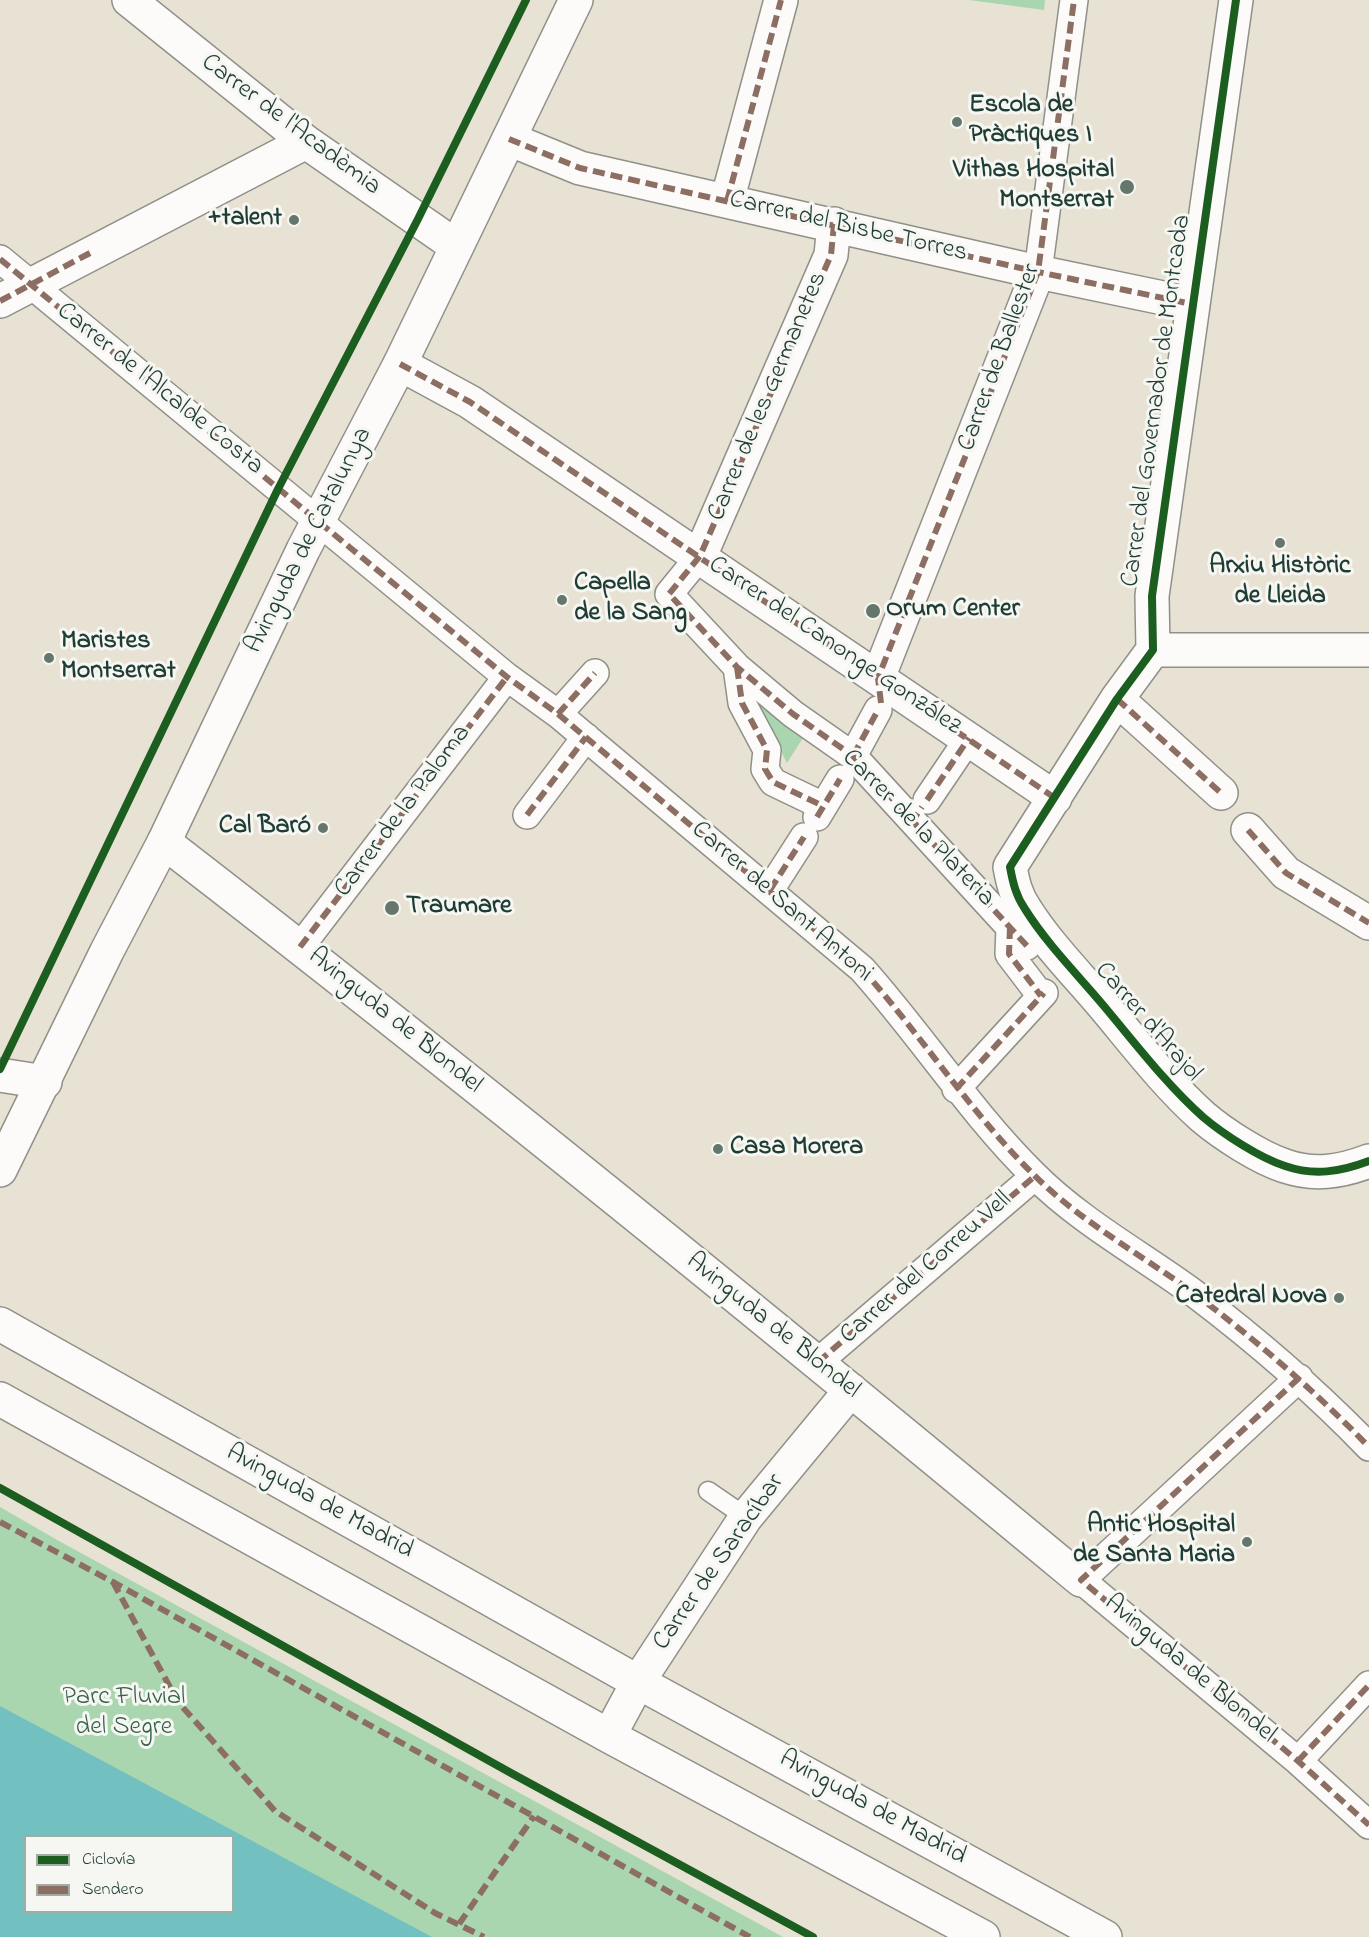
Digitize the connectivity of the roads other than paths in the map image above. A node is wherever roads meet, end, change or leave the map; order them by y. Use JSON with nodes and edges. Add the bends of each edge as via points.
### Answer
{"nodes":[{"id":1,"x":129,"y":0,"type":"edge"},
{"id":2,"x":576,"y":0,"type":"edge"},
{"id":3,"x":781,"y":0,"type":"edge"},
{"id":4,"x":1074,"y":0,"type":"edge"},
{"id":5,"x":1236,"y":0,"type":"edge"},
{"id":6,"x":509,"y":138,"type":"junction"},
{"id":7,"x":306,"y":142,"type":"junction"},
{"id":8,"x":728,"y":201,"type":"junction"},
{"id":9,"x":834,"y":224,"type":"junction"},
{"id":10,"x":456,"y":246,"type":"junction"},
{"id":11,"x":0,"y":259,"type":"edge"},
{"id":12,"x":1038,"y":272,"type":"junction"},
{"id":13,"x":30,"y":284,"type":"junction"},
{"id":14,"x":0,"y":300,"type":"edge"},
{"id":15,"x":1192,"y":304,"type":"junction"},
{"id":16,"x":400,"y":364,"type":"junction"},
{"id":17,"x":317,"y":521,"type":"junction"},
{"id":18,"x":700,"y":556,"type":"junction"},
{"id":19,"x":669,"y":594,"type":"joint"},
{"id":20,"x":1153,"y":650,"type":"junction"},
{"id":21,"x":1369,"y":650,"type":"edge"},
{"id":22,"x":737,"y":667,"type":"junction"},
{"id":23,"x":595,"y":673,"type":"dead end"},
{"id":24,"x":507,"y":676,"type":"junction"},
{"id":25,"x":879,"y":697,"type":"junction"},
{"id":26,"x":1117,"y":699,"type":"junction"},
{"id":27,"x":558,"y":714,"type":"junction"},
{"id":28,"x":586,"y":737,"type":"junction"},
{"id":29,"x":969,"y":738,"type":"junction"},
{"id":30,"x":853,"y":756,"type":"junction"},
{"id":31,"x":840,"y":779,"type":"dead end"},
{"id":32,"x":1221,"y":793,"type":"dead end"},
{"id":33,"x":1055,"y":798,"type":"junction"},
{"id":34,"x":920,"y":810,"type":"junction"},
{"id":35,"x":527,"y":814,"type":"dead end"},
{"id":36,"x":815,"y":820,"type":"junction"},
{"id":37,"x":1248,"y":830,"type":"dead end"},
{"id":38,"x":164,"y":842,"type":"junction"},
{"id":39,"x":770,"y":890,"type":"junction"},
{"id":40,"x":1369,"y":923,"type":"edge"},
{"id":41,"x":1020,"y":927,"type":"junction"},
{"id":42,"x":300,"y":947,"type":"junction"},
{"id":43,"x":0,"y":1075,"type":"edge"},
{"id":44,"x":45,"y":1082,"type":"junction"},
{"id":45,"x":956,"y":1089,"type":"junction"},
{"id":46,"x":1369,"y":1161,"type":"edge"},
{"id":47,"x":0,"y":1170,"type":"edge"},
{"id":48,"x":1035,"y":1176,"type":"junction"},
{"id":49,"x":0,"y":1324,"type":"edge"},
{"id":50,"x":818,"y":1362,"type":"junction"},
{"id":51,"x":1299,"y":1378,"type":"junction"},
{"id":52,"x":851,"y":1390,"type":"junction"},
{"id":53,"x":0,"y":1399,"type":"edge"},
{"id":54,"x":1369,"y":1447,"type":"edge"},
{"id":55,"x":708,"y":1491,"type":"dead end"},
{"id":56,"x":746,"y":1517,"type":"junction"},
{"id":57,"x":1081,"y":1580,"type":"junction"},
{"id":58,"x":638,"y":1682,"type":"junction"},
{"id":59,"x":1369,"y":1685,"type":"edge"},
{"id":60,"x":609,"y":1736,"type":"junction"},
{"id":61,"x":1298,"y":1761,"type":"junction"},
{"id":62,"x":1369,"y":1825,"type":"edge"},
{"id":63,"x":983,"y":1937,"type":"edge"},
{"id":64,"x":1105,"y":1937,"type":"edge"}],
"edges":[{"from":1,"to":7,"type":"street","name":"Carrer de l'Acadèmia"},
{"from":2,"to":6,"type":"street","name":"Avinguda de Catalunya"},
{"from":3,"to":8,"type":"street"},
{"from":4,"to":12,"type":"street","name":"Carrer de Ballester"},
{"from":5,"to":15,"type":"street","name":"Carrer del Governador de Montcada"},
{"from":6,"to":8,"type":"street","name":"Carrer del Bisbe Torres","via":[[580,168]]},
{"from":6,"to":10,"type":"street","name":"Avinguda de Catalunya"},
{"from":7,"to":10,"type":"street","name":"Carrer de l'Acadèmia"},
{"from":7,"to":13,"type":"street"},
{"from":8,"to":9,"type":"street","name":"Carrer del Bisbe Torres"},
{"from":9,"to":12,"type":"street","name":"Carrer del Bisbe Torres"},
{"from":9,"to":18,"type":"street","name":"Carrer de les Germanetes","via":[[831,255]]},
{"from":10,"to":16,"type":"street","name":"Avinguda de Catalunya"},
{"from":11,"to":13,"type":"street","name":"Carrer de l'Alcalde Costa"},
{"from":12,"to":15,"type":"street","name":"Carrer del Bisbe Torres"},
{"from":12,"to":25,"type":"street","name":"Carrer de Ballester"},
{"from":13,"to":14,"type":"street"},
{"from":13,"to":17,"type":"street","name":"Carrer de l'Alcalde Costa"},
{"from":15,"to":20,"type":"street","name":"Carrer del Governador de Montcada","via":[[1152,596]]},
{"from":16,"to":17,"type":"street","name":"Avinguda de Catalunya"},
{"from":16,"to":18,"type":"street","name":"Carrer del Canonge González","via":[[470,402]]},
{"from":17,"to":24,"type":"street","name":"Carrer de Sant Antoni"},
{"from":17,"to":38,"type":"street","name":"Avinguda de Catalunya"},
{"from":18,"to":19,"type":"street","name":"Carrer de les Germanetes"},
{"from":18,"to":25,"type":"street","name":"Carrer del Canonge González"},
{"from":19,"to":22,"type":"street","name":"Carrer de la Plateria"},
{"from":20,"to":21,"type":"street"},
{"from":20,"to":26,"type":"street"},
{"from":22,"to":30,"type":"street","name":"Carrer de la Plateria","via":[[793,714]]},
{"from":22,"to":36,"type":"street","name":"Carrer de la Plateria","via":[[742,703],[767,750],[765,770]]},
{"from":23,"to":27,"type":"street"},
{"from":24,"to":27,"type":"street","name":"Carrer de Sant Antoni"},
{"from":24,"to":42,"type":"street","name":"Carrer de la Paloma"},
{"from":25,"to":29,"type":"street","name":"Carrer del Canonge González"},
{"from":25,"to":30,"type":"street","name":"Carrer de Ballester"},
{"from":26,"to":32,"type":"street"},
{"from":26,"to":33,"type":"street"},
{"from":27,"to":28,"type":"street","name":"Carrer de Sant Antoni"},
{"from":28,"to":35,"type":"street"},
{"from":28,"to":39,"type":"street","name":"Carrer de Sant Antoni"},
{"from":29,"to":33,"type":"street","name":"Carrer del Canonge González"},
{"from":29,"to":34,"type":"street"},
{"from":30,"to":34,"type":"street","name":"Carrer de la Plateria"},
{"from":31,"to":36,"type":"street"},
{"from":33,"to":41,"type":"street","via":[[1010,867]]},
{"from":34,"to":41,"type":"street","name":"Carrer de la Plateria"},
{"from":36,"to":39,"type":"street"},
{"from":37,"to":40,"type":"street","via":[[1286,873]]},
{"from":38,"to":42,"type":"street","name":"Avinguda de Blondel"},
{"from":38,"to":44,"type":"street","name":"Avinguda de Catalunya"},
{"from":39,"to":45,"type":"street","name":"Carrer de Sant Antoni","via":[[862,969],[906,1019]]},
{"from":41,"to":45,"type":"street","name":"Carrer de la Plateria","via":[[1009,954],[1043,995]]},
{"from":41,"to":46,"type":"street","name":"Carrer d'Arajol","via":[[1205,1118],[1282,1165],[1307,1172],[1320,1173]]},
{"from":42,"to":50,"type":"street","name":"Avinguda de Blondel"},
{"from":43,"to":44,"type":"street"},
{"from":44,"to":47,"type":"street","name":"Avinguda de Catalunya"},
{"from":45,"to":48,"type":"street","name":"Carrer de Sant Antoni"},
{"from":48,"to":50,"type":"street","name":"Carrer del Correu Vell"},
{"from":48,"to":51,"type":"street","name":"Carrer de Sant Antoni"},
{"from":49,"to":58,"type":"street","name":"Avinguda de Madrid"},
{"from":50,"to":52,"type":"street","name":"Avinguda de Blondel"},
{"from":51,"to":54,"type":"street","name":"Carrer de Sant Antoni"},
{"from":51,"to":57,"type":"street"},
{"from":52,"to":56,"type":"street","name":"Carrer de Saracíbar"},
{"from":52,"to":57,"type":"street","name":"Avinguda de Blondel"},
{"from":53,"to":60,"type":"street"},
{"from":55,"to":56,"type":"lane"},
{"from":56,"to":58,"type":"street","name":"Carrer de Saracíbar"},
{"from":57,"to":61,"type":"street","name":"Avinguda de Blondel"},
{"from":58,"to":60,"type":"street"},
{"from":58,"to":64,"type":"street","name":"Avinguda de Madrid"},
{"from":59,"to":61,"type":"street"},
{"from":60,"to":63,"type":"street"},
{"from":61,"to":62,"type":"street","name":"Avinguda de Blondel"}]}
